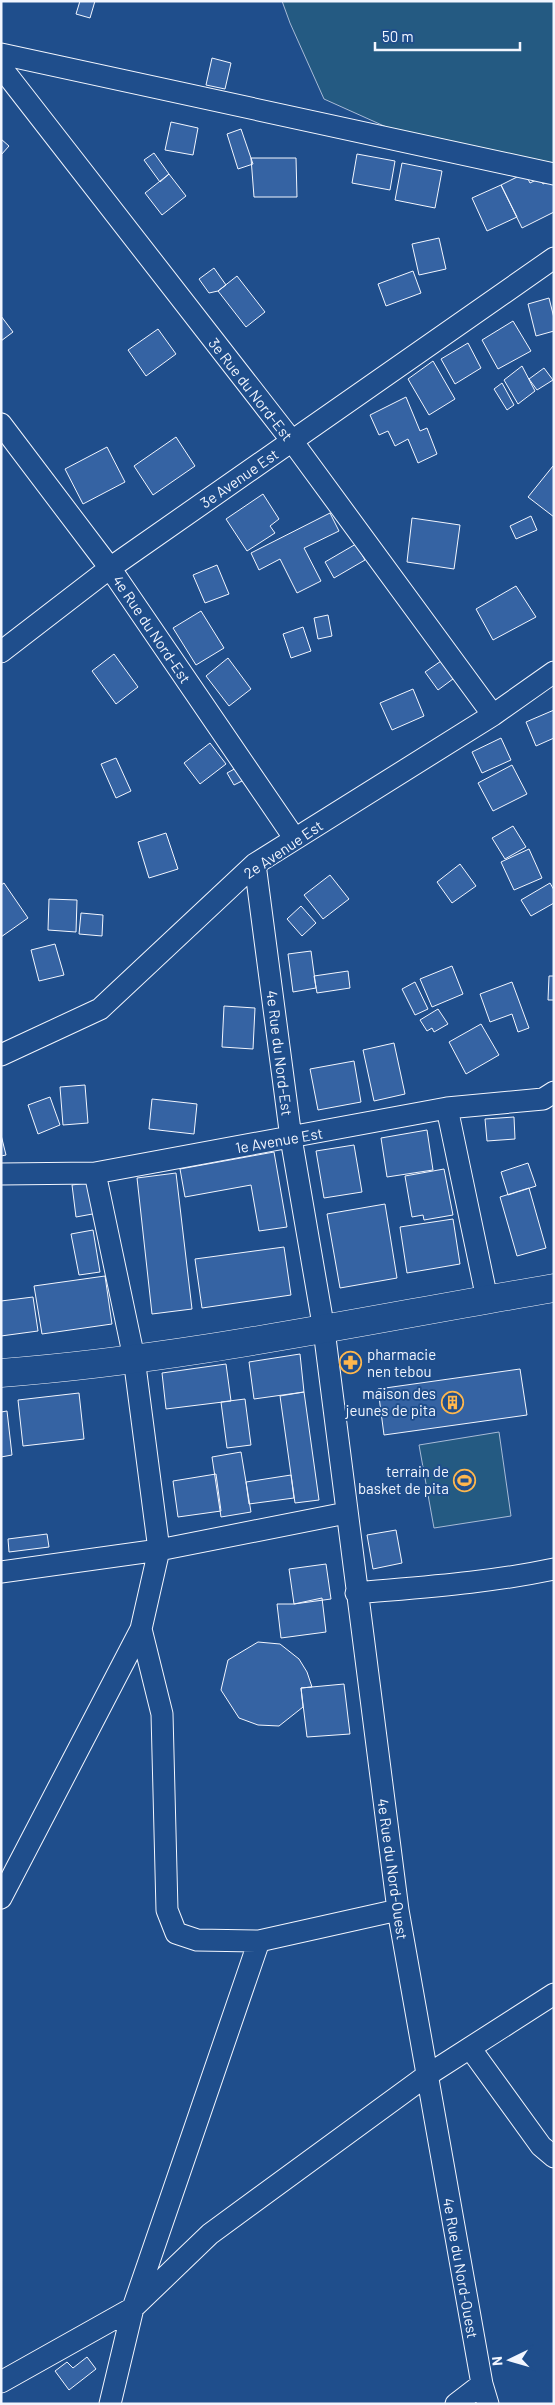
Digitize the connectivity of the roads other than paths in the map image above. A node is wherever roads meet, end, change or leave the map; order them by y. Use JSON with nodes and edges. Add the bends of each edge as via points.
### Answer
{"nodes":[{"id":1,"x":1,"y":54,"type":"edge"},
{"id":2,"x":1,"y":67,"type":"edge"},
{"id":3,"x":554,"y":174,"type":"edge"},
{"id":4,"x":554,"y":258,"type":"edge"},
{"id":5,"x":1,"y":424,"type":"edge"},
{"id":6,"x":292,"y":441,"type":"junction"},
{"id":7,"x":110,"y":568,"type":"junction"},
{"id":8,"x":1,"y":652,"type":"edge"},
{"id":9,"x":554,"y":672,"type":"edge"},
{"id":10,"x":494,"y":715,"type":"junction"},
{"id":11,"x":296,"y":839,"type":"junction"},
{"id":12,"x":255,"y":864,"type":"junction"},
{"id":13,"x":1,"y":1055,"type":"edge"},
{"id":14,"x":550,"y":1101,"type":"edge"},
{"id":15,"x":447,"y":1108,"type":"junction"},
{"id":16,"x":291,"y":1138,"type":"junction"},
{"id":17,"x":95,"y":1173,"type":"junction"},
{"id":18,"x":1,"y":1174,"type":"edge"},
{"id":19,"x":554,"y":1288,"type":"edge"},
{"id":20,"x":488,"y":1299,"type":"junction"},
{"id":21,"x":324,"y":1330,"type":"junction"},
{"id":22,"x":134,"y":1358,"type":"junction"},
{"id":23,"x":1,"y":1373,"type":"edge"},
{"id":24,"x":346,"y":1513,"type":"junction"},
{"id":25,"x":159,"y":1550,"type":"junction"},
{"id":26,"x":554,"y":1569,"type":"edge"},
{"id":27,"x":1,"y":1572,"type":"edge"},
{"id":28,"x":356,"y":1593,"type":"junction"},
{"id":29,"x":141,"y":1629,"type":"junction"},
{"id":30,"x":1,"y":1898,"type":"edge"},
{"id":31,"x":398,"y":1910,"type":"junction"},
{"id":32,"x":260,"y":1941,"type":"junction"},
{"id":33,"x":554,"y":1994,"type":"edge"},
{"id":34,"x":470,"y":2048,"type":"junction"},
{"id":35,"x":426,"y":2076,"type":"junction"},
{"id":36,"x":554,"y":2157,"type":"edge"},
{"id":37,"x":133,"y":2308,"type":"junction"},
{"id":38,"x":1,"y":2382,"type":"edge"},
{"id":39,"x":485,"y":2394,"type":"edge"},
{"id":40,"x":110,"y":2404,"type":"edge"},
{"id":41,"x":456,"y":2404,"type":"edge"}],
"edges":[{"from":1,"to":3,"type":"street"},
{"from":2,"to":6,"type":"street","name":"3e Rue du Nord-Est"},
{"from":4,"to":6,"type":"street","name":"3e Avenue Est"},
{"from":5,"to":7,"type":"street","name":"4e Rue du Nord-Est"},
{"from":6,"to":7,"type":"street","name":"3e Avenue Est"},
{"from":6,"to":10,"type":"street","name":"3e Rue du Nord-Est"},
{"from":7,"to":8,"type":"street","name":"3e Avenue Est"},
{"from":7,"to":11,"type":"street","name":"4e Rue du Nord-Est"},
{"from":9,"to":10,"type":"street","name":"2e Avenue Est"},
{"from":10,"to":11,"type":"street","name":"2e Avenue Est"},
{"from":11,"to":12,"type":"street","name":"2e Avenue Est"},
{"from":12,"to":13,"type":"street","name":"2e Avenue Est","via":[[100,1009]]},
{"from":12,"to":16,"type":"street","name":"4e Rue du Nord-Est"},
{"from":14,"to":15,"type":"street","name":"1e Avenue Est"},
{"from":15,"to":16,"type":"street","name":"1e Avenue Est"},
{"from":15,"to":20,"type":"street"},
{"from":16,"to":17,"type":"street","name":"1e Avenue Est"},
{"from":16,"to":21,"type":"street","name":"4e Rue du Nord-Est"},
{"from":17,"to":18,"type":"street","name":"1e Avenue Est"},
{"from":17,"to":22,"type":"street"},
{"from":19,"to":20,"type":"highway"},
{"from":20,"to":21,"type":"highway"},
{"from":21,"to":22,"type":"highway"},
{"from":21,"to":24,"type":"street","name":"4e Rue du Nord-Ouest"},
{"from":22,"to":23,"type":"highway"},
{"from":22,"to":25,"type":"street"},
{"from":24,"to":25,"type":"street"},
{"from":24,"to":28,"type":"street","name":"4e Rue du Nord-Ouest"},
{"from":25,"to":27,"type":"street"},
{"from":25,"to":29,"type":"street"},
{"from":26,"to":28,"type":"street","via":[[514,1578]]},
{"from":28,"to":31,"type":"street","name":"4e Rue du Nord-Ouest"},
{"from":29,"to":30,"type":"street"},
{"from":29,"to":32,"type":"street","via":[[162,1714],[167,1910],[176,1933],[197,1940]]},
{"from":31,"to":32,"type":"street"},
{"from":31,"to":35,"type":"street","name":"4e Rue du Nord-Ouest"},
{"from":32,"to":37,"type":"street"},
{"from":33,"to":34,"type":"street"},
{"from":34,"to":35,"type":"street"},
{"from":34,"to":36,"type":"street","via":[[541,2146]]},
{"from":35,"to":37,"type":"street","via":[[210,2234]]},
{"from":35,"to":39,"type":"street","name":"4e Rue du Nord-Ouest"},
{"from":37,"to":38,"type":"street"},
{"from":37,"to":40,"type":"street"},
{"from":39,"to":41,"type":"street"}]}
